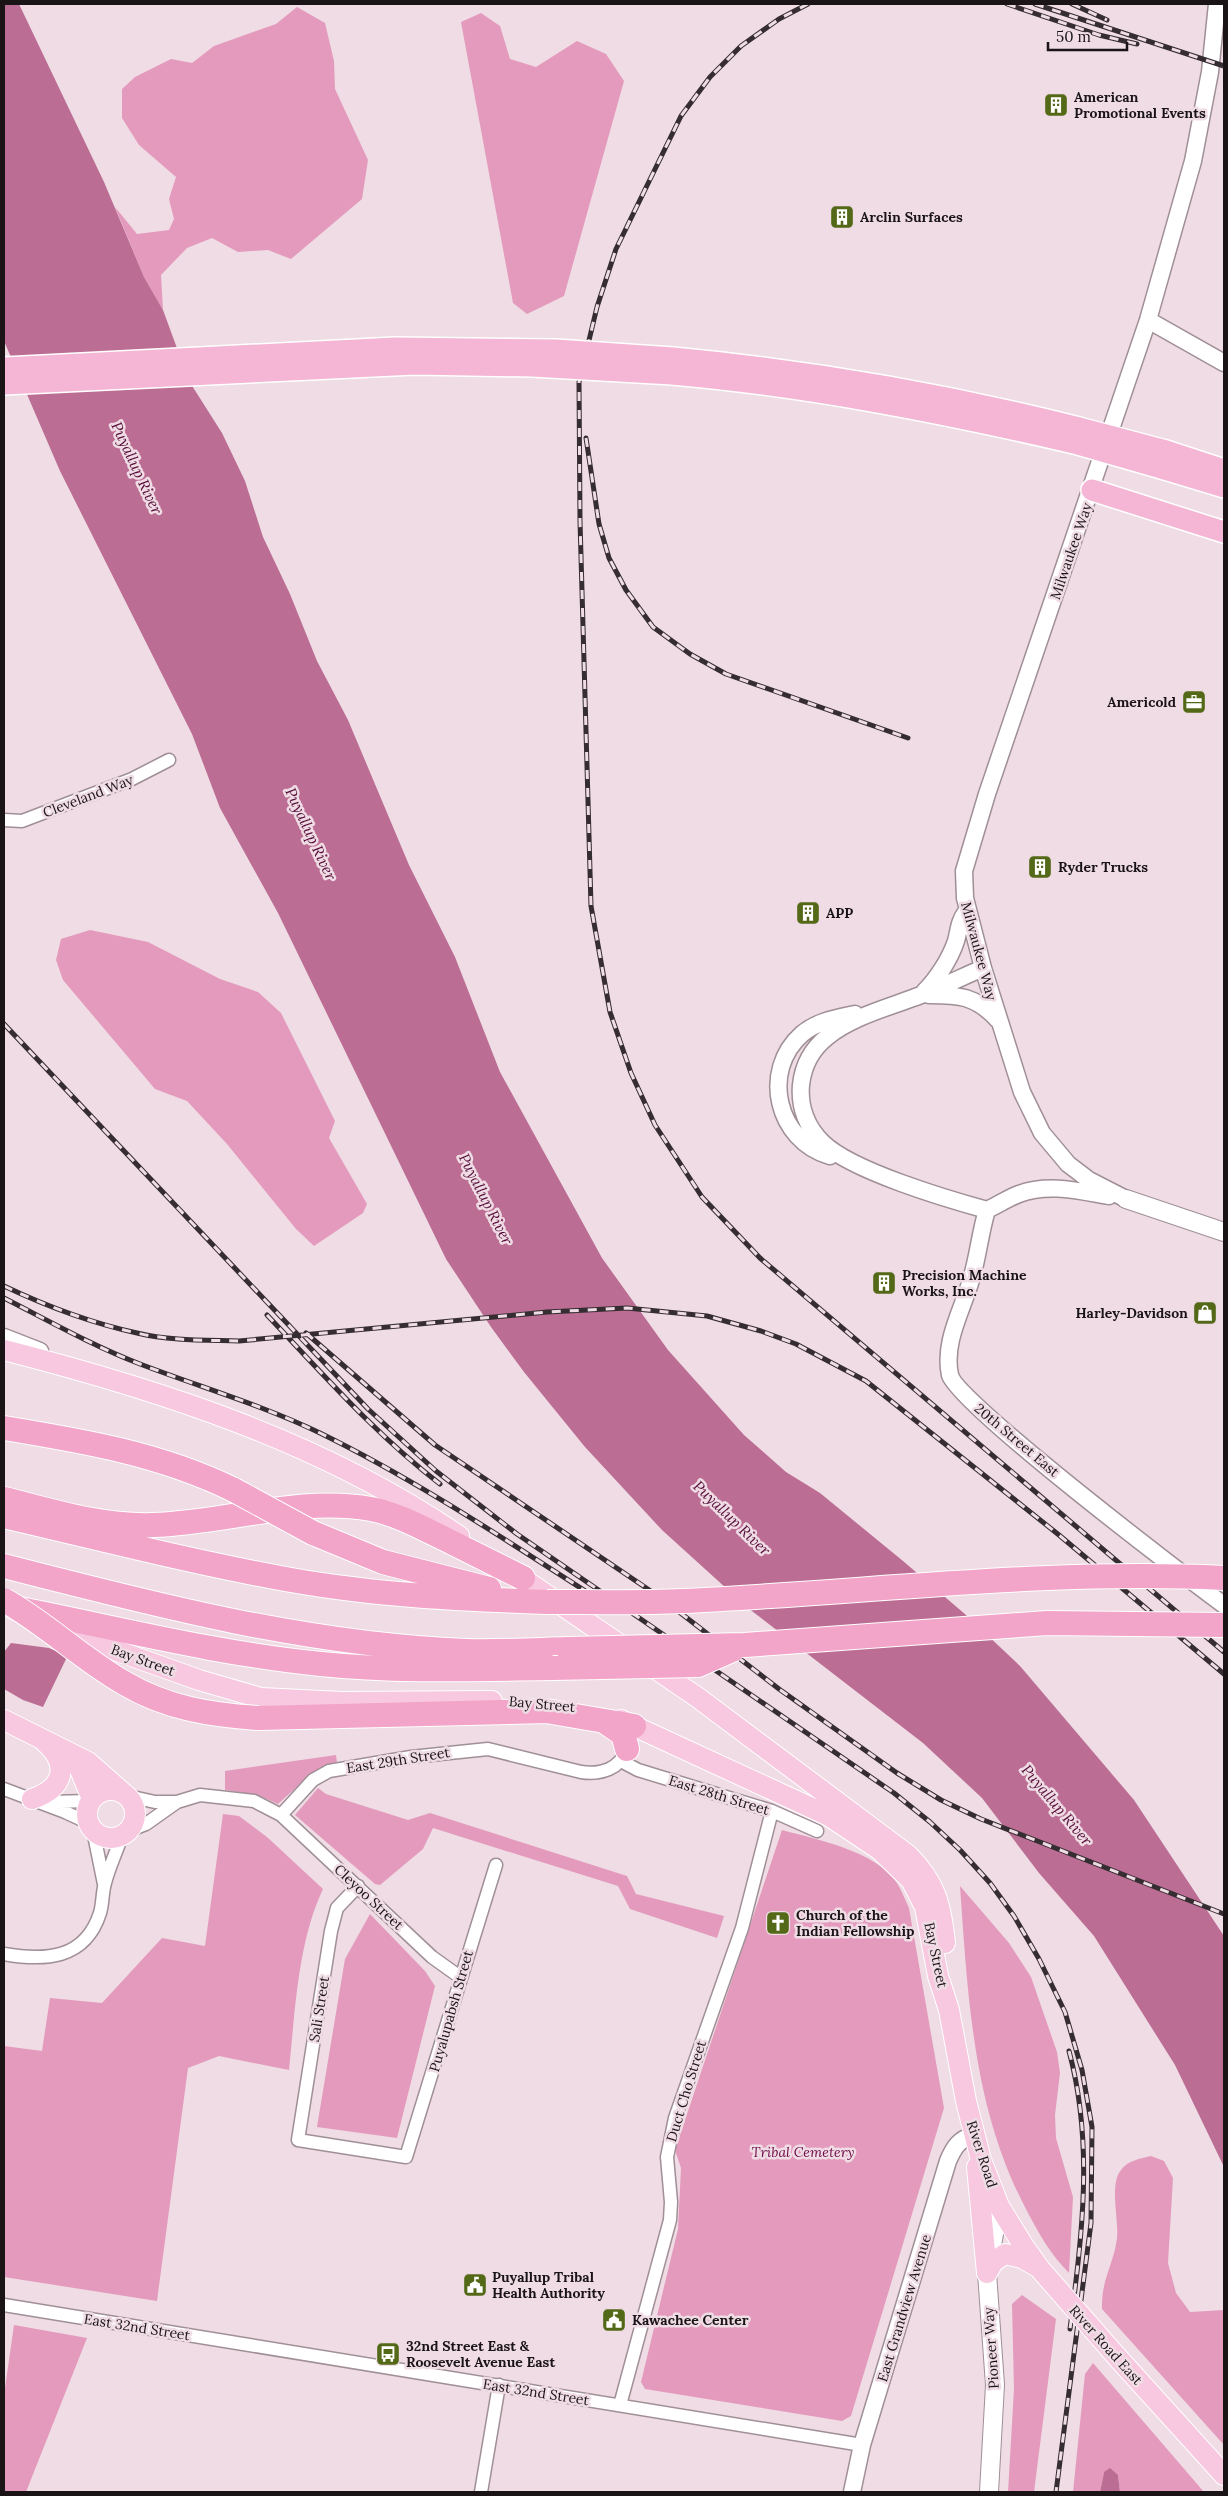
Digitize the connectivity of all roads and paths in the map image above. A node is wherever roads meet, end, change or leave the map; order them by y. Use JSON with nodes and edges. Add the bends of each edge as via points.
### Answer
{"nodes":[{"id":1,"x":1217,"y":4,"type":"edge"},
{"id":2,"x":1148,"y":320,"type":"junction"},
{"id":3,"x":1224,"y":363,"type":"edge"},
{"id":4,"x":673,"y":366,"type":"junction"},
{"id":5,"x":4,"y":368,"type":"edge"},
{"id":6,"x":4,"y":384,"type":"edge"},
{"id":7,"x":1164,"y":460,"type":"junction"},
{"id":8,"x":1224,"y":470,"type":"edge"},
{"id":9,"x":1224,"y":488,"type":"edge"},
{"id":10,"x":1092,"y":490,"type":"junction"},
{"id":11,"x":1224,"y":532,"type":"edge"},
{"id":12,"x":169,"y":760,"type":"dead end"},
{"id":13,"x":4,"y":820,"type":"edge"},
{"id":14,"x":966,"y":912,"type":"junction"},
{"id":15,"x":983,"y":968,"type":"junction"},
{"id":16,"x":921,"y":995,"type":"junction"},
{"id":17,"x":887,"y":1007,"type":"junction"},
{"id":18,"x":999,"y":1022,"type":"junction"},
{"id":19,"x":847,"y":1159,"type":"junction"},
{"id":20,"x":1126,"y":1199,"type":"junction"},
{"id":21,"x":987,"y":1210,"type":"junction"},
{"id":22,"x":1224,"y":1232,"type":"edge"},
{"id":23,"x":4,"y":1337,"type":"edge"},
{"id":24,"x":4,"y":1350,"type":"edge"},
{"id":25,"x":131,"y":1384,"type":"junction"},
{"id":26,"x":4,"y":1428,"type":"edge"},
{"id":27,"x":4,"y":1499,"type":"edge"},
{"id":28,"x":4,"y":1516,"type":"edge"},
{"id":29,"x":4,"y":1566,"type":"edge"},
{"id":30,"x":523,"y":1578,"type":"junction"},
{"id":31,"x":1224,"y":1578,"type":"edge"},
{"id":32,"x":4,"y":1600,"type":"edge"},
{"id":33,"x":547,"y":1602,"type":"junction"},
{"id":34,"x":1224,"y":1605,"type":"edge"},
{"id":35,"x":4,"y":1606,"type":"edge"},
{"id":36,"x":4,"y":1614,"type":"edge"},
{"id":37,"x":1224,"y":1625,"type":"edge"},
{"id":38,"x":745,"y":1644,"type":"junction"},
{"id":39,"x":595,"y":1718,"type":"junction"},
{"id":40,"x":4,"y":1720,"type":"edge"},
{"id":41,"x":634,"y":1726,"type":"junction"},
{"id":42,"x":39,"y":1736,"type":"junction"},
{"id":43,"x":658,"y":1736,"type":"junction"},
{"id":44,"x":68,"y":1751,"type":"junction"},
{"id":45,"x":624,"y":1755,"type":"junction"},
{"id":46,"x":4,"y":1789,"type":"edge"},
{"id":47,"x":125,"y":1794,"type":"junction"},
{"id":48,"x":32,"y":1799,"type":"junction"},
{"id":49,"x":91,"y":1800,"type":"junction"},
{"id":50,"x":178,"y":1802,"type":"junction"},
{"id":51,"x":772,"y":1811,"type":"junction"},
{"id":52,"x":281,"y":1815,"type":"junction"},
{"id":53,"x":91,"y":1827,"type":"junction"},
{"id":54,"x":817,"y":1831,"type":"dead end"},
{"id":55,"x":125,"y":1833,"type":"junction"},
{"id":56,"x":496,"y":1865,"type":"dead end"},
{"id":57,"x":104,"y":1884,"type":"junction"},
{"id":58,"x":358,"y":1886,"type":"junction"},
{"id":59,"x":4,"y":1954,"type":"edge"},
{"id":60,"x":460,"y":1977,"type":"junction"},
{"id":61,"x":949,"y":2010,"type":"junction"},
{"id":62,"x":966,"y":2101,"type":"joint"},
{"id":63,"x":974,"y":2135,"type":"junction"},
{"id":64,"x":406,"y":2157,"type":"joint"},
{"id":65,"x":999,"y":2206,"type":"junction"},
{"id":66,"x":1040,"y":2269,"type":"junction"},
{"id":67,"x":987,"y":2273,"type":"junction"},
{"id":68,"x":4,"y":2305,"type":"edge"},
{"id":69,"x":499,"y":2385,"type":"junction"},
{"id":70,"x":620,"y":2405,"type":"junction"},
{"id":71,"x":862,"y":2445,"type":"junction"},
{"id":72,"x":1224,"y":2475,"type":"edge"},
{"id":73,"x":481,"y":2492,"type":"edge"},
{"id":74,"x":852,"y":2492,"type":"edge"},
{"id":75,"x":989,"y":2492,"type":"edge"}],
"edges":[{"from":1,"to":2,"type":"street","name":"Milwaukee Way","via":[[1210,72],[1193,161]]},
{"from":2,"to":3,"type":"street"},
{"from":2,"to":10,"type":"street","name":"Milwaukee Way"},
{"from":4,"to":5,"type":"highway","bridge":true,"via":[[556,350],[395,348]]},
{"from":4,"to":6,"type":"highway","bridge":true,"via":[[415,364]]},
{"from":4,"to":7,"type":"highway","bridge":true,"via":[[767,368],[869,382],[950,398]]},
{"from":7,"to":8,"type":"highway"},
{"from":7,"to":9,"type":"highway"},
{"from":10,"to":11,"type":"highway"},
{"from":10,"to":14,"type":"street","name":"Milwaukee Way","via":[[967,859],[963,884]]},
{"from":12,"to":13,"type":"street","name":"Cleveland Way","via":[[132,779],[22,821]]},
{"from":14,"to":15,"type":"street","name":"Milwaukee Way"},
{"from":14,"to":16,"type":"street","via":[[944,967]]},
{"from":15,"to":16,"type":"street"},
{"from":15,"to":18,"type":"street","name":"Milwaukee Way"},
{"from":16,"to":17,"type":"street"},
{"from":16,"to":18,"type":"street","via":[[956,995],[971,999],[985,1006]]},
{"from":17,"to":19,"type":"street","via":[[827,1037],[813,1052],[804,1070],[801,1100],[806,1120],[824,1144]]},
{"from":17,"to":19,"type":"street","via":[[813,1026],[795,1041],[780,1070],[778,1090],[781,1108],[794,1132],[816,1150]]},
{"from":18,"to":20,"type":"street","name":"Milwaukee Way","via":[[1022,1092],[1042,1133],[1068,1164],[1089,1180]]},
{"from":19,"to":21,"type":"street","via":[[932,1193]]},
{"from":20,"to":21,"type":"street","via":[[1041,1188],[1016,1194]]},
{"from":20,"to":22,"type":"main road"},
{"from":21,"to":34,"type":"street","name":"20th Street East","via":[[971,1281],[950,1344],[950,1376],[954,1384],[1041,1462]]},
{"from":23,"to":25,"type":"street","name":"Bay Street"},
{"from":24,"to":25,"type":"main road","name":"Bay Street"},
{"from":25,"to":30,"type":"main road","name":"Bay Street","via":[[352,1472],[412,1505]]},
{"from":26,"to":33,"type":"highway","bridge":true,"via":[[134,1453],[234,1490],[313,1534],[383,1562]]},
{"from":27,"to":30,"type":"highway","via":[[82,1518],[142,1525],[202,1521],[313,1506],[366,1508],[421,1527]]},
{"from":28,"to":33,"type":"highway","via":[[218,1566],[293,1580],[394,1593]]},
{"from":29,"to":38,"type":"highway","bridge":true,"via":[[144,1602],[352,1640],[465,1651]]},
{"from":30,"to":61,"type":"main road","name":"Bay Street","via":[[697,1697],[908,1855],[930,1881],[938,1901],[947,1959]]},
{"from":31,"to":33,"type":"highway","bridge":true,"via":[[1022,1578],[684,1601]]},
{"from":32,"to":39,"type":"highway","bridge":true,"via":[[107,1672],[150,1696],[198,1712],[258,1718],[546,1711]]},
{"from":35,"to":38,"type":"highway","bridge":true,"via":[[210,1648],[357,1667],[698,1665]]},
{"from":36,"to":41,"type":"main road","name":"Bay Street","via":[[261,1698],[342,1702],[544,1702],[606,1714]]},
{"from":37,"to":38,"type":"highway","bridge":true,"via":[[1047,1623]]},
{"from":39,"to":41,"type":"highway"},
{"from":39,"to":45,"type":"highway","via":[[620,1731],[625,1738]]},
{"from":40,"to":42,"type":"main road"},
{"from":41,"to":43,"type":"main road","name":"Bay Street"},
{"from":42,"to":44,"type":"main road"},
{"from":42,"to":48,"type":"main road","via":[[58,1757],[61,1772],[54,1788]]},
{"from":43,"to":45,"type":"main road","via":[[638,1738]]},
{"from":43,"to":61,"type":"main road","name":"Bay Street","via":[[809,1806],[890,1858],[911,1880],[923,1900],[938,1976]]},
{"from":44,"to":47,"type":"main road","via":[[88,1762]]},
{"from":44,"to":49,"type":"main road","via":[[77,1762]]},
{"from":45,"to":51,"type":"street","name":"East 28th Street","via":[[638,1770]]},
{"from":45,"to":52,"type":"street","name":"East 29th Street","via":[[603,1771],[586,1773],[488,1748],[402,1758],[329,1771],[313,1780]]},
{"from":46,"to":48,"type":"street"},
{"from":47,"to":49,"type":"main road","via":[[108,1790]]},
{"from":47,"to":50,"type":"street","via":[[155,1802]]},
{"from":47,"to":55,"type":"main road","via":[[135,1810],[133,1825]]},
{"from":48,"to":49,"type":"street","via":[[67,1803]]},
{"from":48,"to":53,"type":"street"},
{"from":49,"to":53,"type":"main road","via":[[87,1808]]},
{"from":50,"to":52,"type":"street","via":[[200,1795],[230,1797],[254,1801]]},
{"from":50,"to":55,"type":"street","via":[[146,1824]]},
{"from":51,"to":54,"type":"street","name":"East 28th Street"},
{"from":51,"to":70,"type":"street","name":"Duct Cho Street","via":[[742,1928],[675,2118],[667,2157],[670,2220]]},
{"from":52,"to":58,"type":"street","name":"Cleyoo Street"},
{"from":53,"to":55,"type":"main road","via":[[107,1837]]},
{"from":53,"to":57,"type":"street"},
{"from":55,"to":57,"type":"street"},
{"from":56,"to":60,"type":"street","name":"Puyalupabsh Street"},
{"from":57,"to":59,"type":"street","via":[[95,1926],[78,1945],[41,1959]]},
{"from":58,"to":60,"type":"street","name":"Cleyoo Street","via":[[432,1957]]},
{"from":58,"to":64,"type":"street","name":"Sali Street","via":[[337,1908],[331,1931],[298,2140]]},
{"from":60,"to":64,"type":"street","name":"Puyalupabsh Street"},
{"from":61,"to":62,"type":"main road","name":"Bay Street"},
{"from":62,"to":63,"type":"main road","name":"River Road"},
{"from":63,"to":65,"type":"main road","name":"River Road"},
{"from":63,"to":67,"type":"main road"},
{"from":63,"to":71,"type":"street","name":"East Grandview Avenue","via":[[957,2144],[948,2161]]},
{"from":65,"to":66,"type":"main road","name":"River Road East","via":[[1022,2246]]},
{"from":65,"to":67,"type":"main road","name":"Pioneer Way"},
{"from":66,"to":67,"type":"main road","via":[[1022,2258],[1005,2254],[993,2262]]},
{"from":66,"to":72,"type":"main road","name":"River Road East","bridge":true},
{"from":67,"to":75,"type":"main road","name":"Pioneer Way","via":[[995,2385]]},
{"from":68,"to":69,"type":"street","name":"East 32nd Street"},
{"from":69,"to":70,"type":"street","name":"East 32nd Street"},
{"from":69,"to":73,"type":"street"},
{"from":70,"to":71,"type":"street","name":"East 32nd Street"},
{"from":71,"to":74,"type":"street","name":"East Grandview Avenue"}]}
